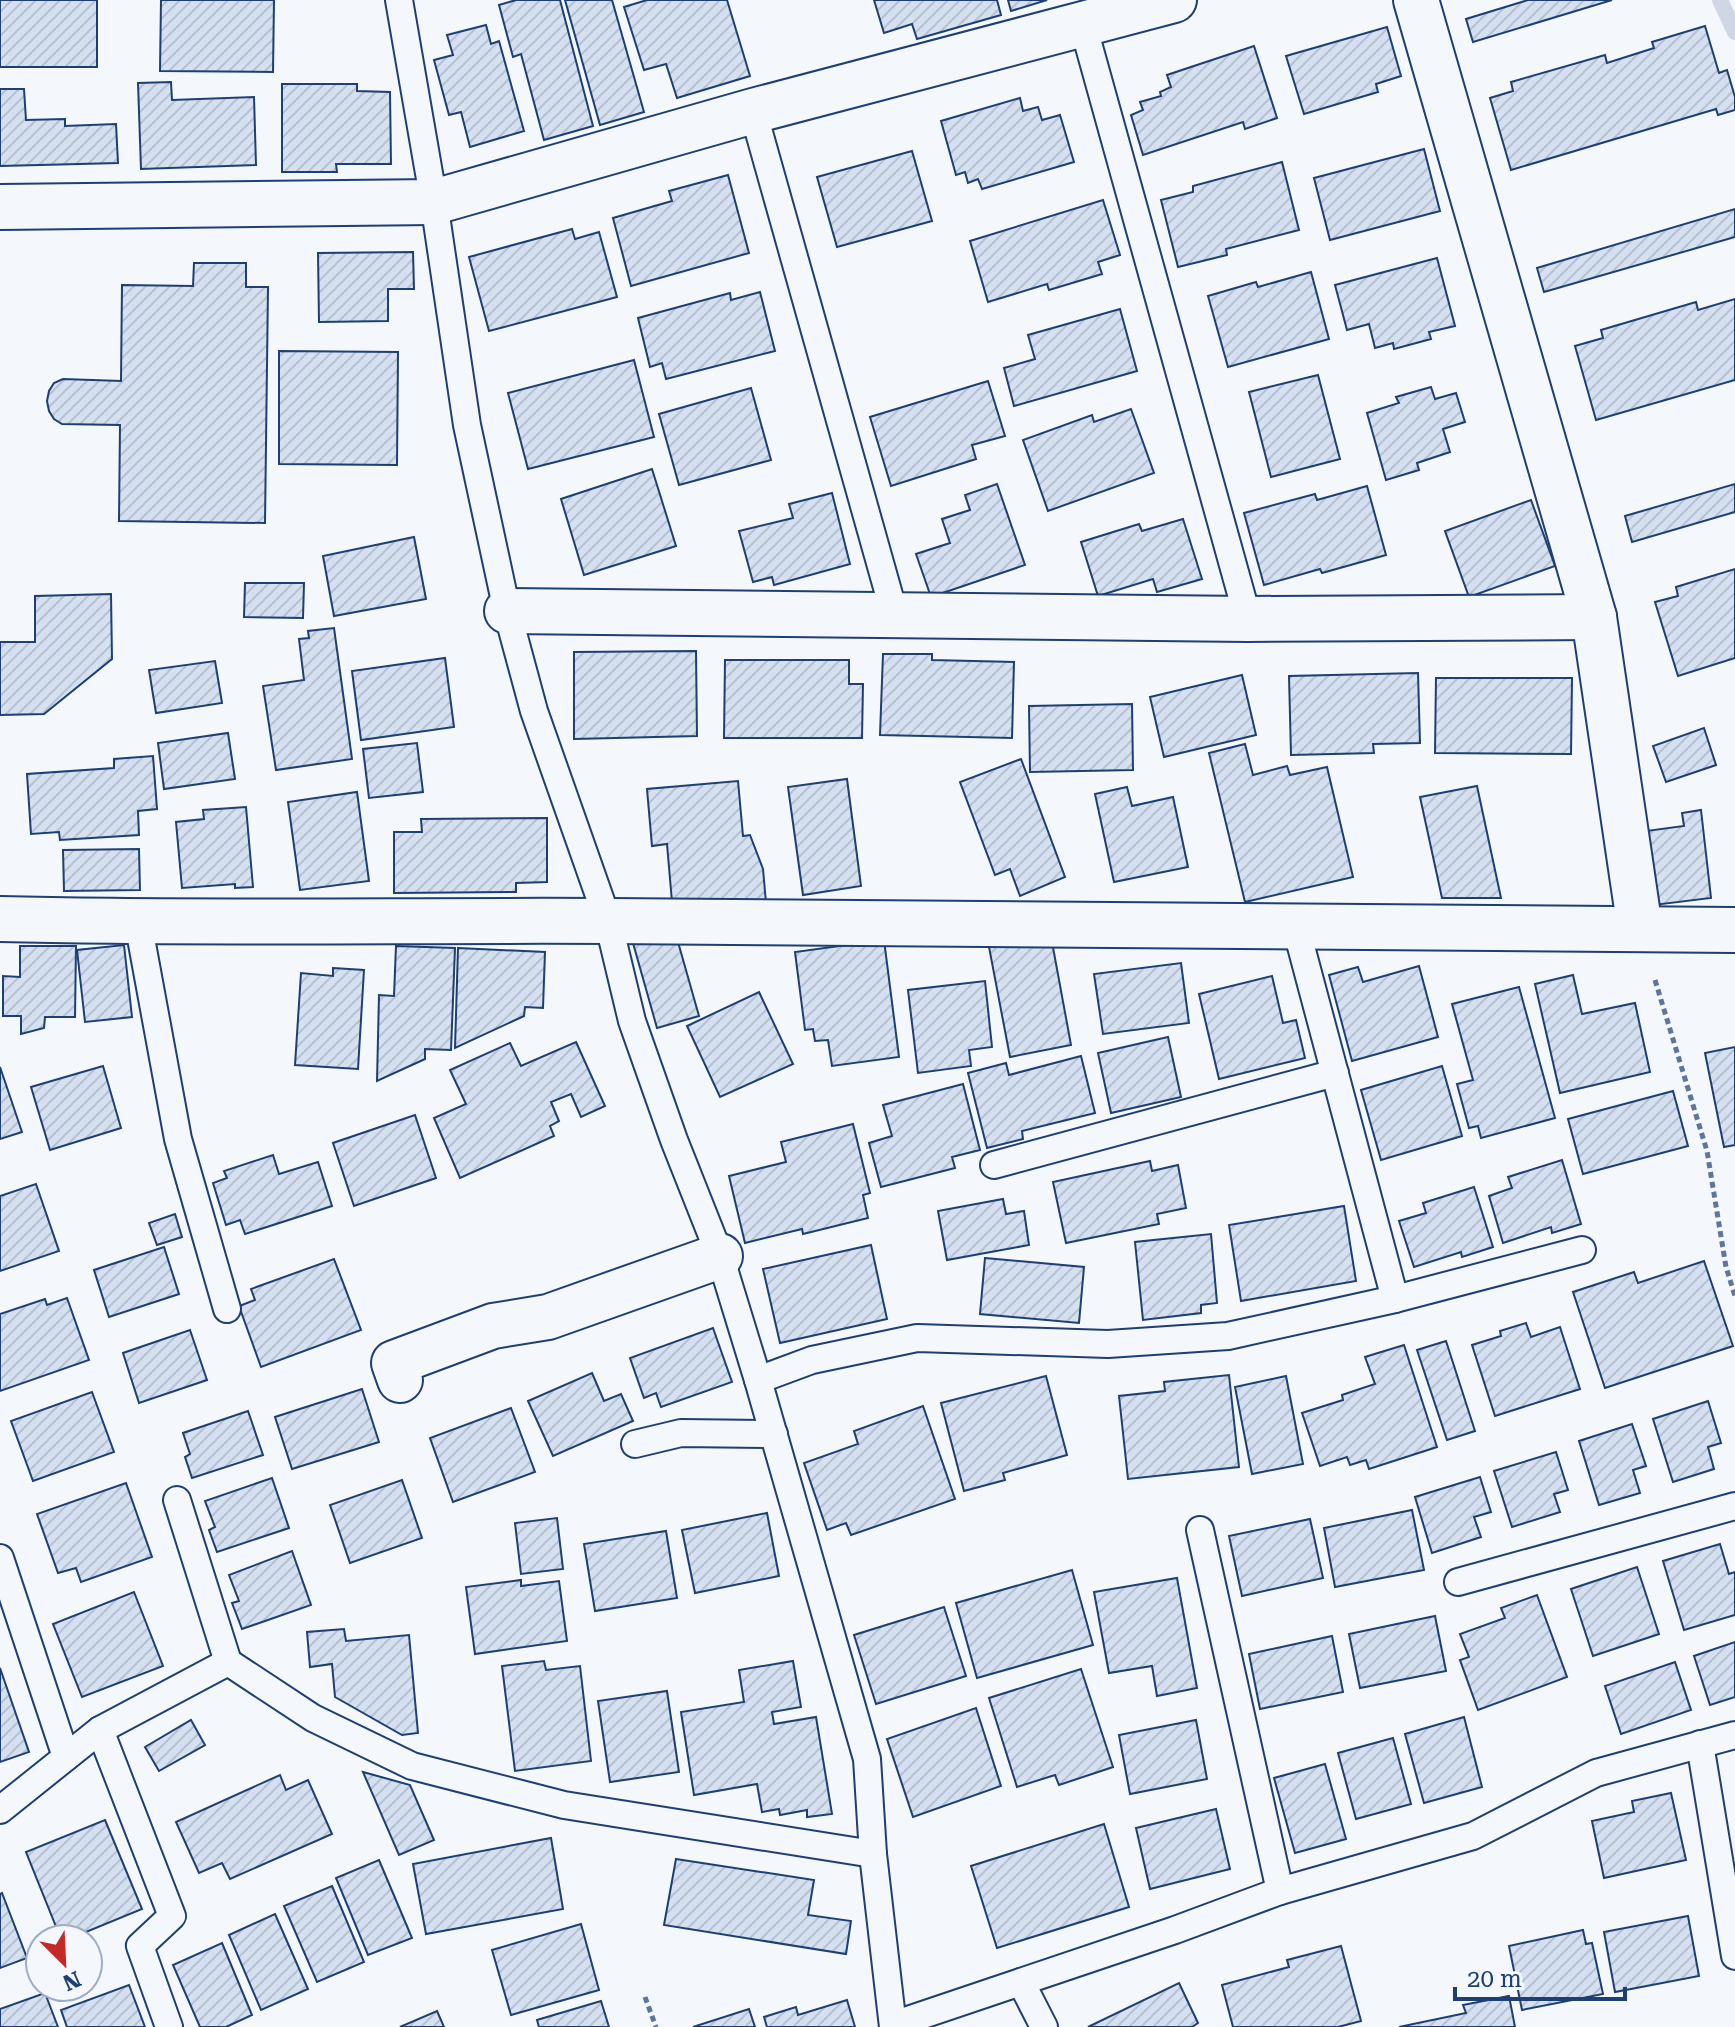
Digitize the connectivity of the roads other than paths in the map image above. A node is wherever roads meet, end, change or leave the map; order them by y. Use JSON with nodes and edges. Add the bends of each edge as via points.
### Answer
{"nodes":[{"id":1,"x":399,"y":0,"type":"edge"},
{"id":2,"x":1174,"y":0,"type":"edge"},
{"id":3,"x":1416,"y":0,"type":"edge"},
{"id":4,"x":1083,"y":25,"type":"junction"},
{"id":5,"x":753,"y":111,"type":"junction"},
{"id":6,"x":434,"y":202,"type":"junction"},
{"id":7,"x":0,"y":207,"type":"edge"},
{"id":8,"x":507,"y":611,"type":"junction"},
{"id":9,"x":895,"y":616,"type":"junction"},
{"id":10,"x":1594,"y":617,"type":"junction"},
{"id":11,"x":1248,"y":619,"type":"junction"},
{"id":12,"x":0,"y":919,"type":"edge"},
{"id":13,"x":608,"y":921,"type":"junction"},
{"id":14,"x":138,"y":922,"type":"junction"},
{"id":15,"x":1295,"y":924,"type":"junction"},
{"id":16,"x":1640,"y":929,"type":"junction"},
{"id":17,"x":1735,"y":930,"type":"edge"},
{"id":18,"x":1335,"y":1073,"type":"junction"},
{"id":19,"x":994,"y":1165,"type":"dead end"},
{"id":20,"x":1582,"y":1250,"type":"dead end"},
{"id":21,"x":720,"y":1256,"type":"junction"},
{"id":22,"x":1395,"y":1299,"type":"junction"},
{"id":23,"x":227,"y":1309,"type":"dead end"},
{"id":24,"x":400,"y":1380,"type":"dead end"},
{"id":25,"x":758,"y":1380,"type":"junction"},
{"id":26,"x":774,"y":1434,"type":"junction"},
{"id":27,"x":635,"y":1444,"type":"dead end"},
{"id":28,"x":177,"y":1500,"type":"dead end"},
{"id":29,"x":1735,"y":1506,"type":"edge"},
{"id":30,"x":1200,"y":1530,"type":"dead end"},
{"id":31,"x":0,"y":1558,"type":"edge"},
{"id":32,"x":1458,"y":1582,"type":"dead end"},
{"id":33,"x":228,"y":1662,"type":"junction"},
{"id":34,"x":100,"y":1730,"type":"junction"},
{"id":35,"x":1735,"y":1735,"type":"edge"},
{"id":36,"x":1700,"y":1744,"type":"junction"},
{"id":37,"x":66,"y":1757,"type":"junction"},
{"id":38,"x":0,"y":1810,"type":"edge"},
{"id":39,"x":873,"y":1854,"type":"junction"},
{"id":40,"x":1280,"y":1891,"type":"junction"},
{"id":41,"x":1735,"y":1956,"type":"edge"},
{"id":42,"x":1021,"y":1982,"type":"junction"},
{"id":43,"x":893,"y":2026,"type":"edge"},
{"id":44,"x":169,"y":2027,"type":"edge"},
{"id":45,"x":1044,"y":2027,"type":"edge"}],
"edges":[{"from":1,"to":6,"type":"lane"},
{"from":2,"to":4,"type":"street"},
{"from":3,"to":10,"type":"street"},
{"from":4,"to":5,"type":"street"},
{"from":4,"to":11,"type":"lane"},
{"from":5,"to":6,"type":"street"},
{"from":5,"to":9,"type":"lane"},
{"from":6,"to":7,"type":"street"},
{"from":6,"to":8,"type":"lane","via":[[467,425]]},
{"from":8,"to":9,"type":"street"},
{"from":8,"to":13,"type":"lane","via":[[534,711]]},
{"from":9,"to":11,"type":"street"},
{"from":10,"to":11,"type":"street"},
{"from":10,"to":16,"type":"street"},
{"from":12,"to":14,"type":"street"},
{"from":13,"to":14,"type":"street"},
{"from":13,"to":15,"type":"street"},
{"from":13,"to":21,"type":"lane","via":[[632,1021]]},
{"from":14,"to":23,"type":"lane","via":[[178,1139]]},
{"from":15,"to":16,"type":"street"},
{"from":15,"to":18,"type":"lane"},
{"from":16,"to":17,"type":"street"},
{"from":18,"to":19,"type":"lane"},
{"from":18,"to":22,"type":"lane"},
{"from":20,"to":22,"type":"lane"},
{"from":21,"to":24,"type":"street","via":[[548,1317],[493,1326],[394,1363]]},
{"from":21,"to":25,"type":"lane"},
{"from":22,"to":25,"type":"lane","via":[[1228,1336],[1108,1344],[917,1338],[812,1360]]},
{"from":25,"to":26,"type":"lane"},
{"from":26,"to":27,"type":"lane","via":[[681,1433]]},
{"from":26,"to":39,"type":"lane","via":[[867,1759]]},
{"from":28,"to":33,"type":"lane"},
{"from":29,"to":32,"type":"lane"},
{"from":30,"to":40,"type":"lane"},
{"from":31,"to":37,"type":"lane"},
{"from":33,"to":34,"type":"lane"},
{"from":33,"to":39,"type":"lane","via":[[313,1718],[412,1766],[564,1805]]},
{"from":34,"to":37,"type":"lane"},
{"from":34,"to":44,"type":"lane","via":[[172,1916],[140,1946]]},
{"from":35,"to":36,"type":"lane"},
{"from":36,"to":40,"type":"lane","via":[[1596,1773],[1473,1836]]},
{"from":36,"to":41,"type":"lane"},
{"from":37,"to":38,"type":"lane"},
{"from":39,"to":43,"type":"lane"},
{"from":40,"to":42,"type":"lane"},
{"from":42,"to":43,"type":"lane"},
{"from":42,"to":45,"type":"lane"}]}
